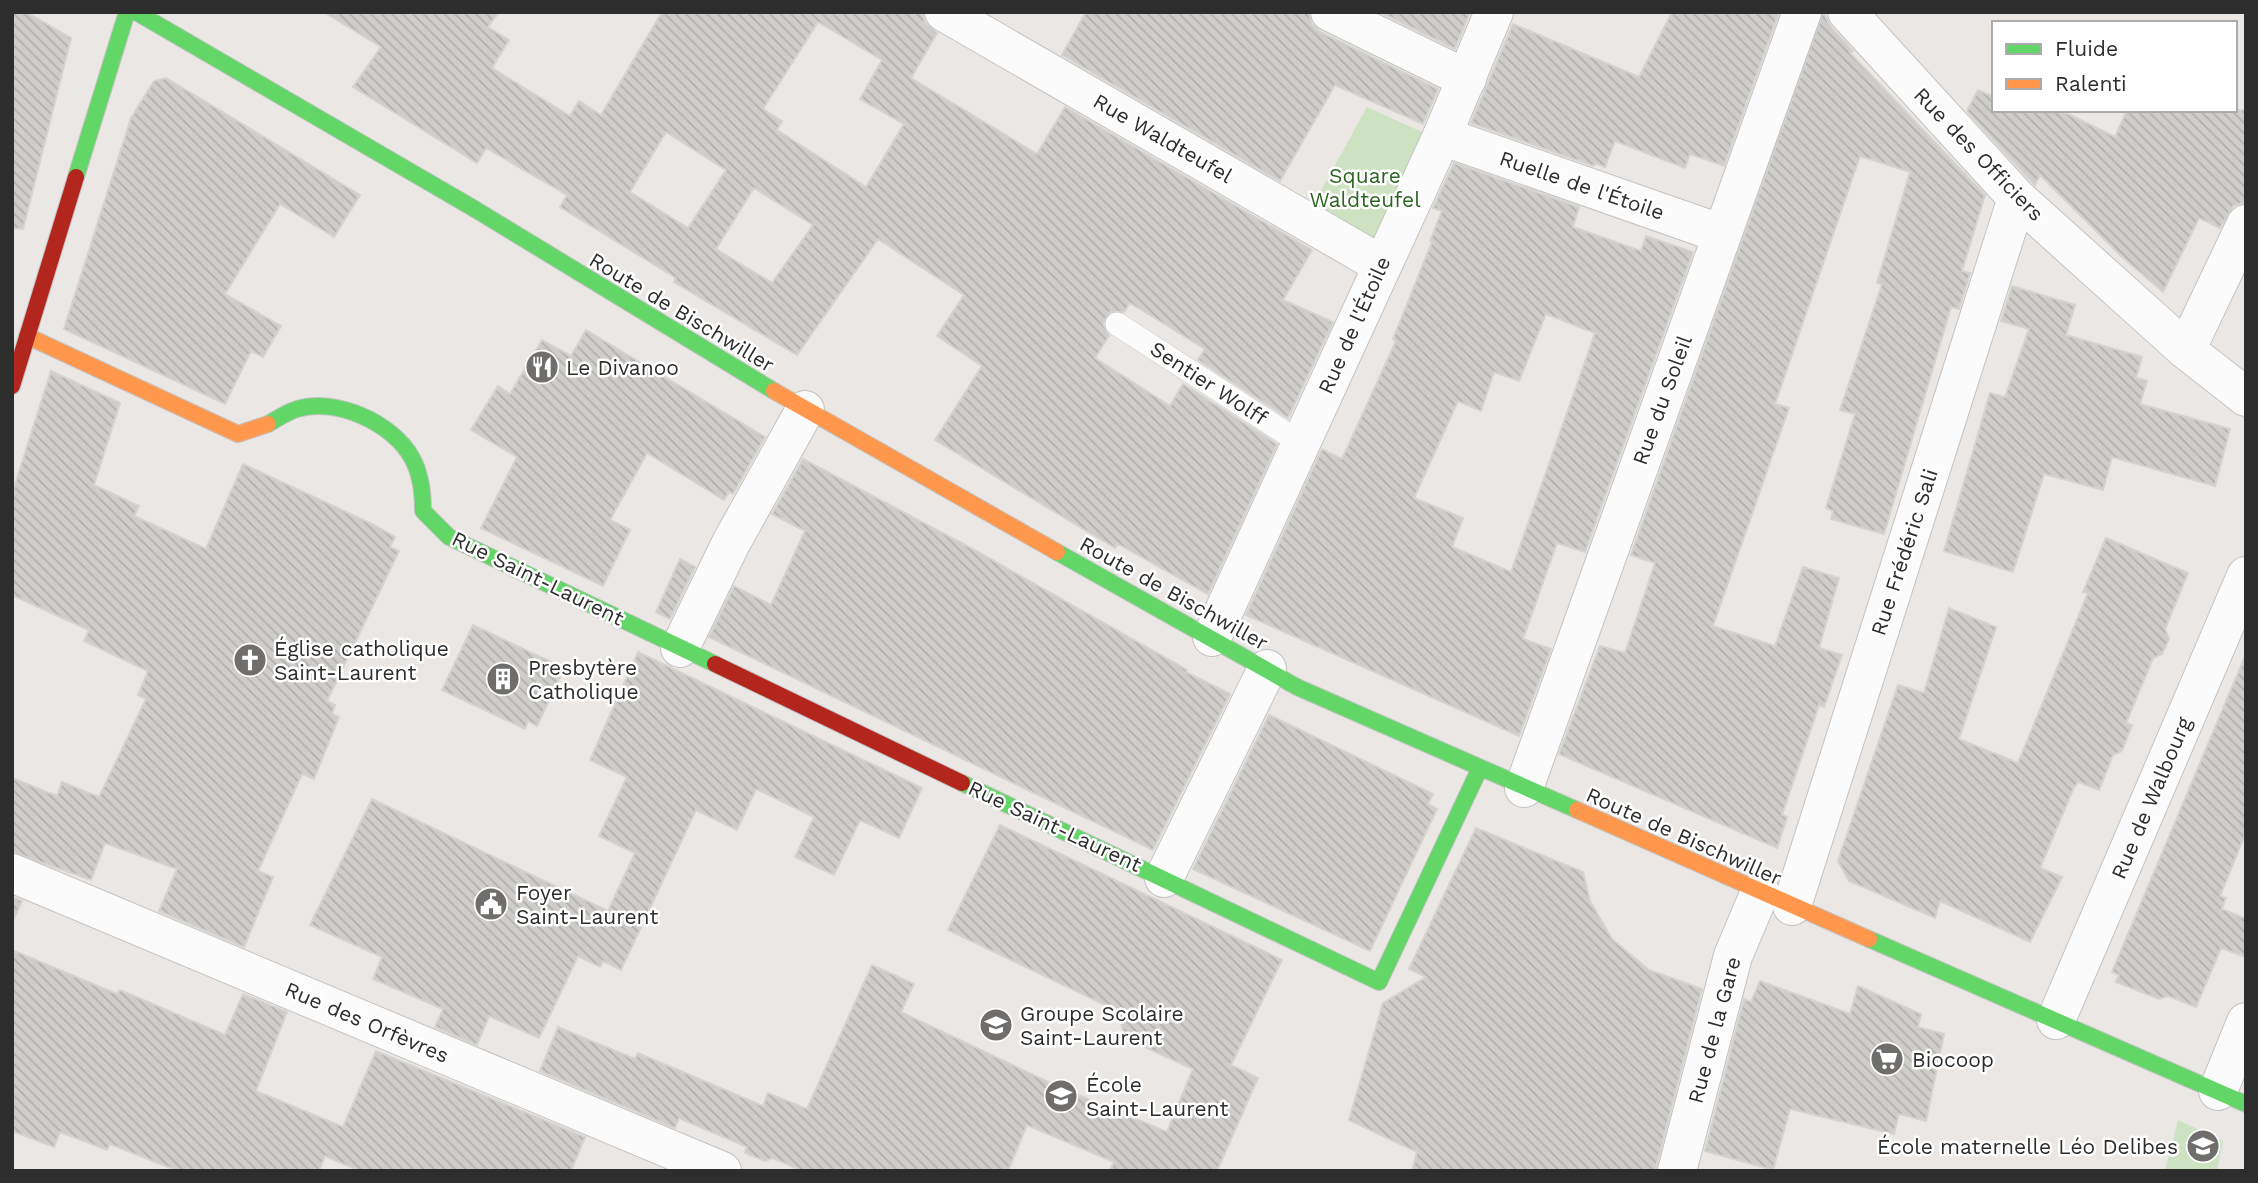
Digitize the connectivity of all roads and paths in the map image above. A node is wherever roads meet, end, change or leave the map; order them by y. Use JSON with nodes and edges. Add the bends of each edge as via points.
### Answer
{"nodes":[{"id":1,"x":127,"y":12,"type":"edge"},
{"id":2,"x":136,"y":12,"type":"edge"},
{"id":3,"x":944,"y":12,"type":"edge"},
{"id":4,"x":1330,"y":12,"type":"edge"},
{"id":5,"x":1494,"y":12,"type":"edge"},
{"id":6,"x":1802,"y":12,"type":"edge"},
{"id":7,"x":1847,"y":12,"type":"edge"},
{"id":8,"x":1466,"y":79,"type":"junction"},
{"id":9,"x":1442,"y":136,"type":"junction"},
{"id":10,"x":2017,"y":198,"type":"junction"},
{"id":11,"x":2246,"y":224,"type":"edge"},
{"id":12,"x":1722,"y":234,"type":"junction"},
{"id":13,"x":1382,"y":265,"type":"junction"},
{"id":14,"x":1117,"y":324,"type":"dead end"},
{"id":15,"x":27,"y":336,"type":"junction"},
{"id":16,"x":2186,"y":350,"type":"junction"},
{"id":17,"x":12,"y":386,"type":"edge"},
{"id":18,"x":2246,"y":397,"type":"edge"},
{"id":19,"x":805,"y":410,"type":"junction"},
{"id":20,"x":1301,"y":443,"type":"junction"},
{"id":21,"x":2246,"y":576,"type":"edge"},
{"id":22,"x":1212,"y":638,"type":"junction"},
{"id":23,"x":680,"y":648,"type":"junction"},
{"id":24,"x":1267,"y":669,"type":"junction"},
{"id":25,"x":1479,"y":768,"type":"junction"},
{"id":26,"x":1524,"y":788,"type":"junction"},
{"id":27,"x":12,"y":873,"type":"edge"},
{"id":28,"x":1164,"y":878,"type":"junction"},
{"id":29,"x":1776,"y":899,"type":"junction"},
{"id":30,"x":2056,"y":1020,"type":"junction"},
{"id":31,"x":2246,"y":1023,"type":"edge"},
{"id":32,"x":2232,"y":1098,"type":"edge"},
{"id":33,"x":722,"y":1171,"type":"edge"},
{"id":34,"x":1677,"y":1171,"type":"edge"}],
"edges":[{"from":1,"to":15,"type":"main road"},
{"from":2,"to":19,"type":"main road","name":"Route de Bischwiller","via":[[473,208]]},
{"from":3,"to":13,"type":"street","name":"Rue Waldteufel"},
{"from":4,"to":8,"type":"street"},
{"from":5,"to":8,"type":"street","name":"Rue de l'Étoile"},
{"from":6,"to":12,"type":"street","name":"Rue du Soleil"},
{"from":7,"to":10,"type":"street","name":"Rue des Officiers"},
{"from":8,"to":9,"type":"street","name":"Rue de l'Étoile"},
{"from":9,"to":12,"type":"street","name":"Ruelle de l'Étoile"},
{"from":9,"to":13,"type":"street","name":"Rue de l'Étoile"},
{"from":10,"to":16,"type":"street","name":"Rue des Officiers"},
{"from":10,"to":29,"type":"street","name":"Rue Frédéric Sali"},
{"from":11,"to":16,"type":"street"},
{"from":12,"to":26,"type":"street","name":"Rue du Soleil"},
{"from":13,"to":20,"type":"street","name":"Rue de l'Étoile"},
{"from":14,"to":20,"type":"lane","name":"Sentier Wolff"},
{"from":15,"to":17,"type":"main road"},
{"from":15,"to":23,"type":"main road","name":"Rue Saint-Laurent","via":[[238,434],[252,435],[282,414],[306,407],[368,420],[395,437],[409,453],[422,486],[422,512],[449,537]]},
{"from":16,"to":18,"type":"street","name":"Rue des Officiers"},
{"from":19,"to":22,"type":"main road","name":"Route de Bischwiller"},
{"from":19,"to":23,"type":"street","via":[[731,543]]},
{"from":20,"to":22,"type":"street","name":"Rue de l'Étoile"},
{"from":21,"to":30,"type":"street","name":"Rue de Walbourg"},
{"from":22,"to":24,"type":"main road","name":"Route de Bischwiller"},
{"from":23,"to":28,"type":"main road","name":"Rue Saint-Laurent"},
{"from":24,"to":25,"type":"main road","name":"Route de Bischwiller","via":[[1297,687]]},
{"from":24,"to":28,"type":"street","name":"Rue Saint-Laurent"},
{"from":25,"to":26,"type":"main road","name":"Route de Bischwiller"},
{"from":25,"to":28,"type":"main road","name":"Rue Saint-Laurent","via":[[1379,982]]},
{"from":26,"to":29,"type":"main road","name":"Route de Bischwiller"},
{"from":27,"to":33,"type":"street","name":"Rue des Orfèvres"},
{"from":29,"to":30,"type":"main road","name":"Route de Bischwiller"},
{"from":29,"to":34,"type":"street","name":"Rue de la Gare","via":[[1733,956]]},
{"from":30,"to":32,"type":"main road","name":"Route de Bischwiller"},
{"from":31,"to":32,"type":"street"}]}
